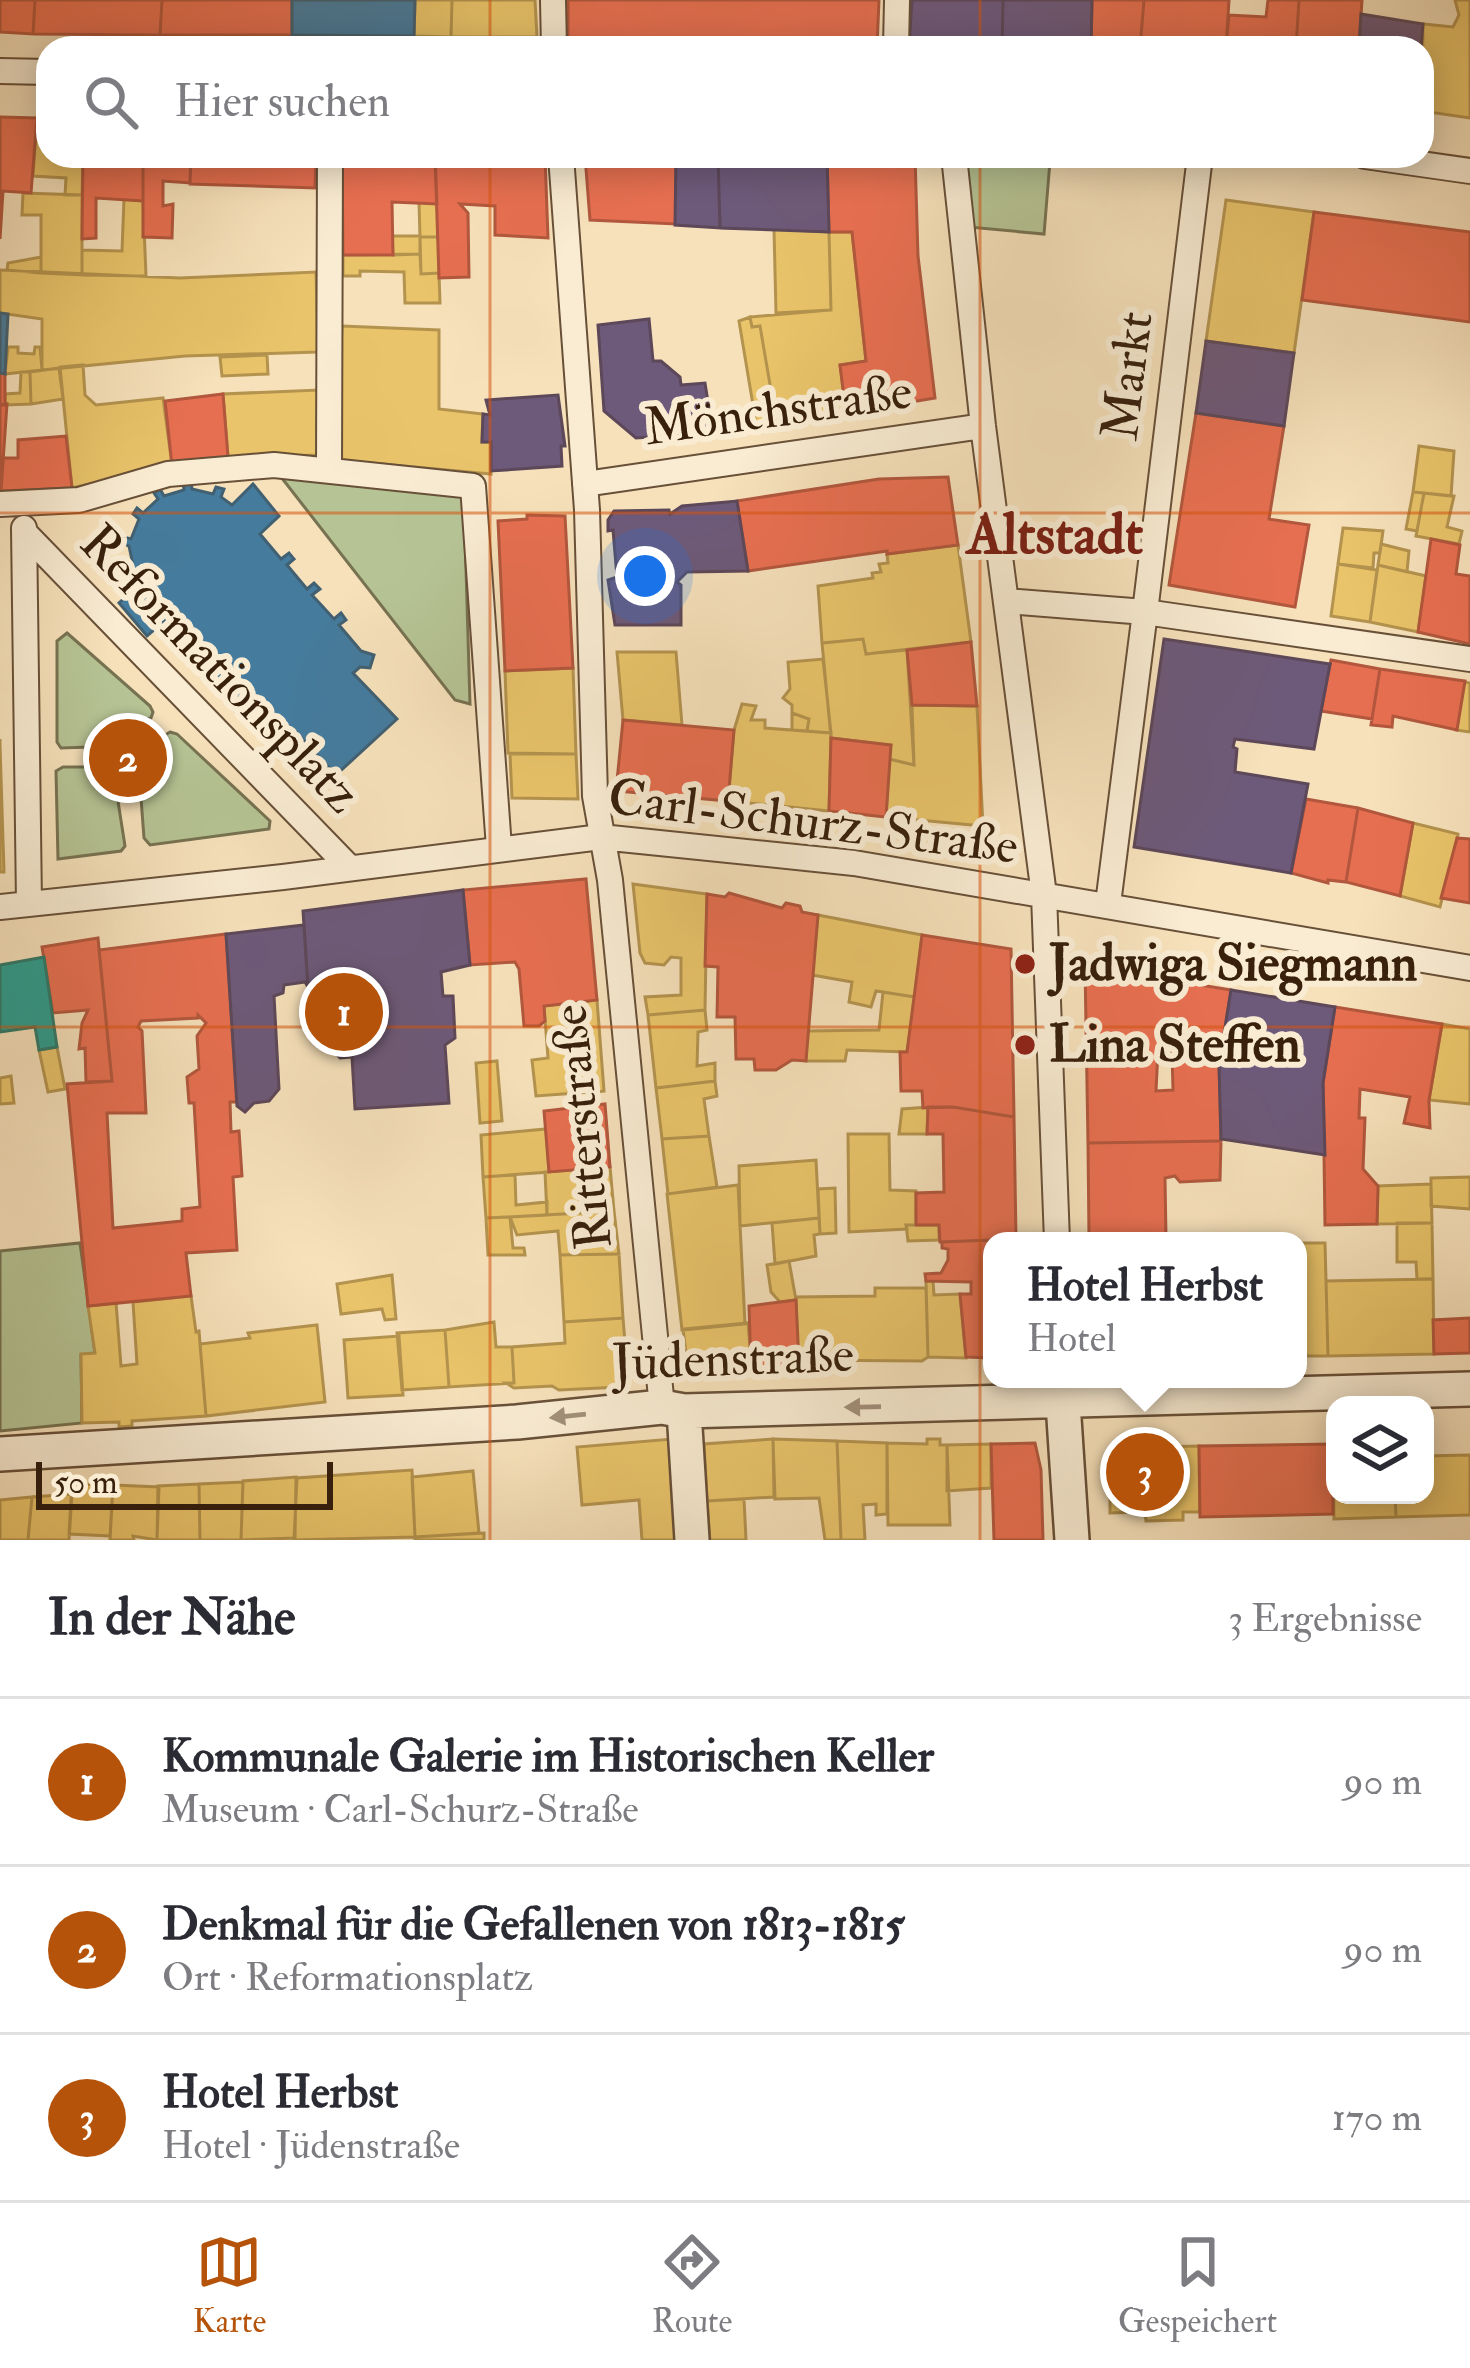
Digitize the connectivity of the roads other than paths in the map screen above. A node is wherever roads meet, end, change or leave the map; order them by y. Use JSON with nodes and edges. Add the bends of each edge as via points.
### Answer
{"nodes":[{"id":1,"x":553,"y":0,"type":"edge"},
{"id":2,"x":897,"y":0,"type":"edge"},
{"id":3,"x":554,"y":36,"type":"edge"},
{"id":4,"x":896,"y":36,"type":"edge"},
{"id":5,"x":0,"y":71,"type":"edge"},
{"id":6,"x":36,"y":72,"type":"edge"},
{"id":7,"x":1434,"y":166,"type":"edge"},
{"id":8,"x":330,"y":168,"type":"edge"},
{"id":9,"x":562,"y":168,"type":"edge"},
{"id":10,"x":955,"y":168,"type":"edge"},
{"id":11,"x":1199,"y":168,"type":"edge"},
{"id":12,"x":1470,"y":171,"type":"edge"},
{"id":13,"x":983,"y":426,"type":"junction"},
{"id":14,"x":329,"y":469,"type":"junction"},
{"id":15,"x":585,"y":484,"type":"junction"},
{"id":16,"x":12,"y":503,"type":"edge"},
{"id":17,"x":24,"y":532,"type":"junction"},
{"id":18,"x":1006,"y":602,"type":"junction"},
{"id":19,"x":1145,"y":612,"type":"junction"},
{"id":20,"x":1470,"y":659,"type":"edge"},
{"id":21,"x":601,"y":837,"type":"junction"},
{"id":22,"x":499,"y":848,"type":"junction"},
{"id":23,"x":350,"y":868,"type":"junction"},
{"id":24,"x":1045,"y":895,"type":"junction"},
{"id":25,"x":29,"y":904,"type":"junction"},
{"id":26,"x":1108,"y":904,"type":"junction"},
{"id":27,"x":0,"y":907,"type":"edge"},
{"id":28,"x":1470,"y":968,"type":"edge"},
{"id":29,"x":1057,"y":1232,"type":"edge"},
{"id":30,"x":1470,"y":1389,"type":"edge"},
{"id":31,"x":1062,"y":1391,"type":"edge"},
{"id":32,"x":673,"y":1409,"type":"junction"},
{"id":33,"x":0,"y":1454,"type":"edge"},
{"id":34,"x":692,"y":1540,"type":"edge"},
{"id":35,"x":1072,"y":1540,"type":"edge"}],
"edges":[{"from":1,"to":3,"type":"street"},
{"from":2,"to":4,"type":"street"},
{"from":5,"to":6,"type":"street"},
{"from":7,"to":12,"type":"street"},
{"from":8,"to":14,"type":"street"},
{"from":9,"to":15,"type":"street","name":"Mönchstraße"},
{"from":10,"to":13,"type":"street"},
{"from":11,"to":19,"type":"street","name":"Markt"},
{"from":13,"to":15,"type":"street","name":"Mönchstraße"},
{"from":13,"to":18,"type":"street"},
{"from":14,"to":16,"type":"street","name":"Reformationsplatz","via":[[212,467],[79,500]]},
{"from":14,"to":22,"type":"street","name":"Reformationsplatz","via":[[473,487]]},
{"from":15,"to":21,"type":"street","name":"Mönchstraße"},
{"from":16,"to":17,"type":"street","name":"Reformationsplatz"},
{"from":17,"to":23,"type":"street","name":"Reformationsplatz"},
{"from":17,"to":25,"type":"street","name":"Reformationsplatz"},
{"from":18,"to":19,"type":"street"},
{"from":18,"to":24,"type":"street"},
{"from":19,"to":20,"type":"street"},
{"from":19,"to":26,"type":"street","name":"Markt"},
{"from":21,"to":22,"type":"street","name":"Carl-Schurz-Straße"},
{"from":21,"to":24,"type":"street","name":"Carl-Schurz-Straße","via":[[854,863]]},
{"from":21,"to":32,"type":"street","name":"Ritterstraße"},
{"from":22,"to":23,"type":"street","name":"Carl-Schurz-Straße"},
{"from":23,"to":25,"type":"street","name":"Carl-Schurz-Straße"},
{"from":24,"to":26,"type":"street","name":"Carl-Schurz-Straße"},
{"from":24,"to":29,"type":"street"},
{"from":25,"to":27,"type":"street","name":"Carl-Schurz-Straße"},
{"from":26,"to":28,"type":"street","name":"Carl-Schurz-Straße"},
{"from":30,"to":31,"type":"street","name":"Jüdenstraße"},
{"from":31,"to":32,"type":"street","name":"Jüdenstraße","one_way":true},
{"from":31,"to":35,"type":"street"},
{"from":32,"to":33,"type":"street","name":"Jüdenstraße","one_way":true},
{"from":32,"to":34,"type":"street","name":"Ritterstraße"}]}
